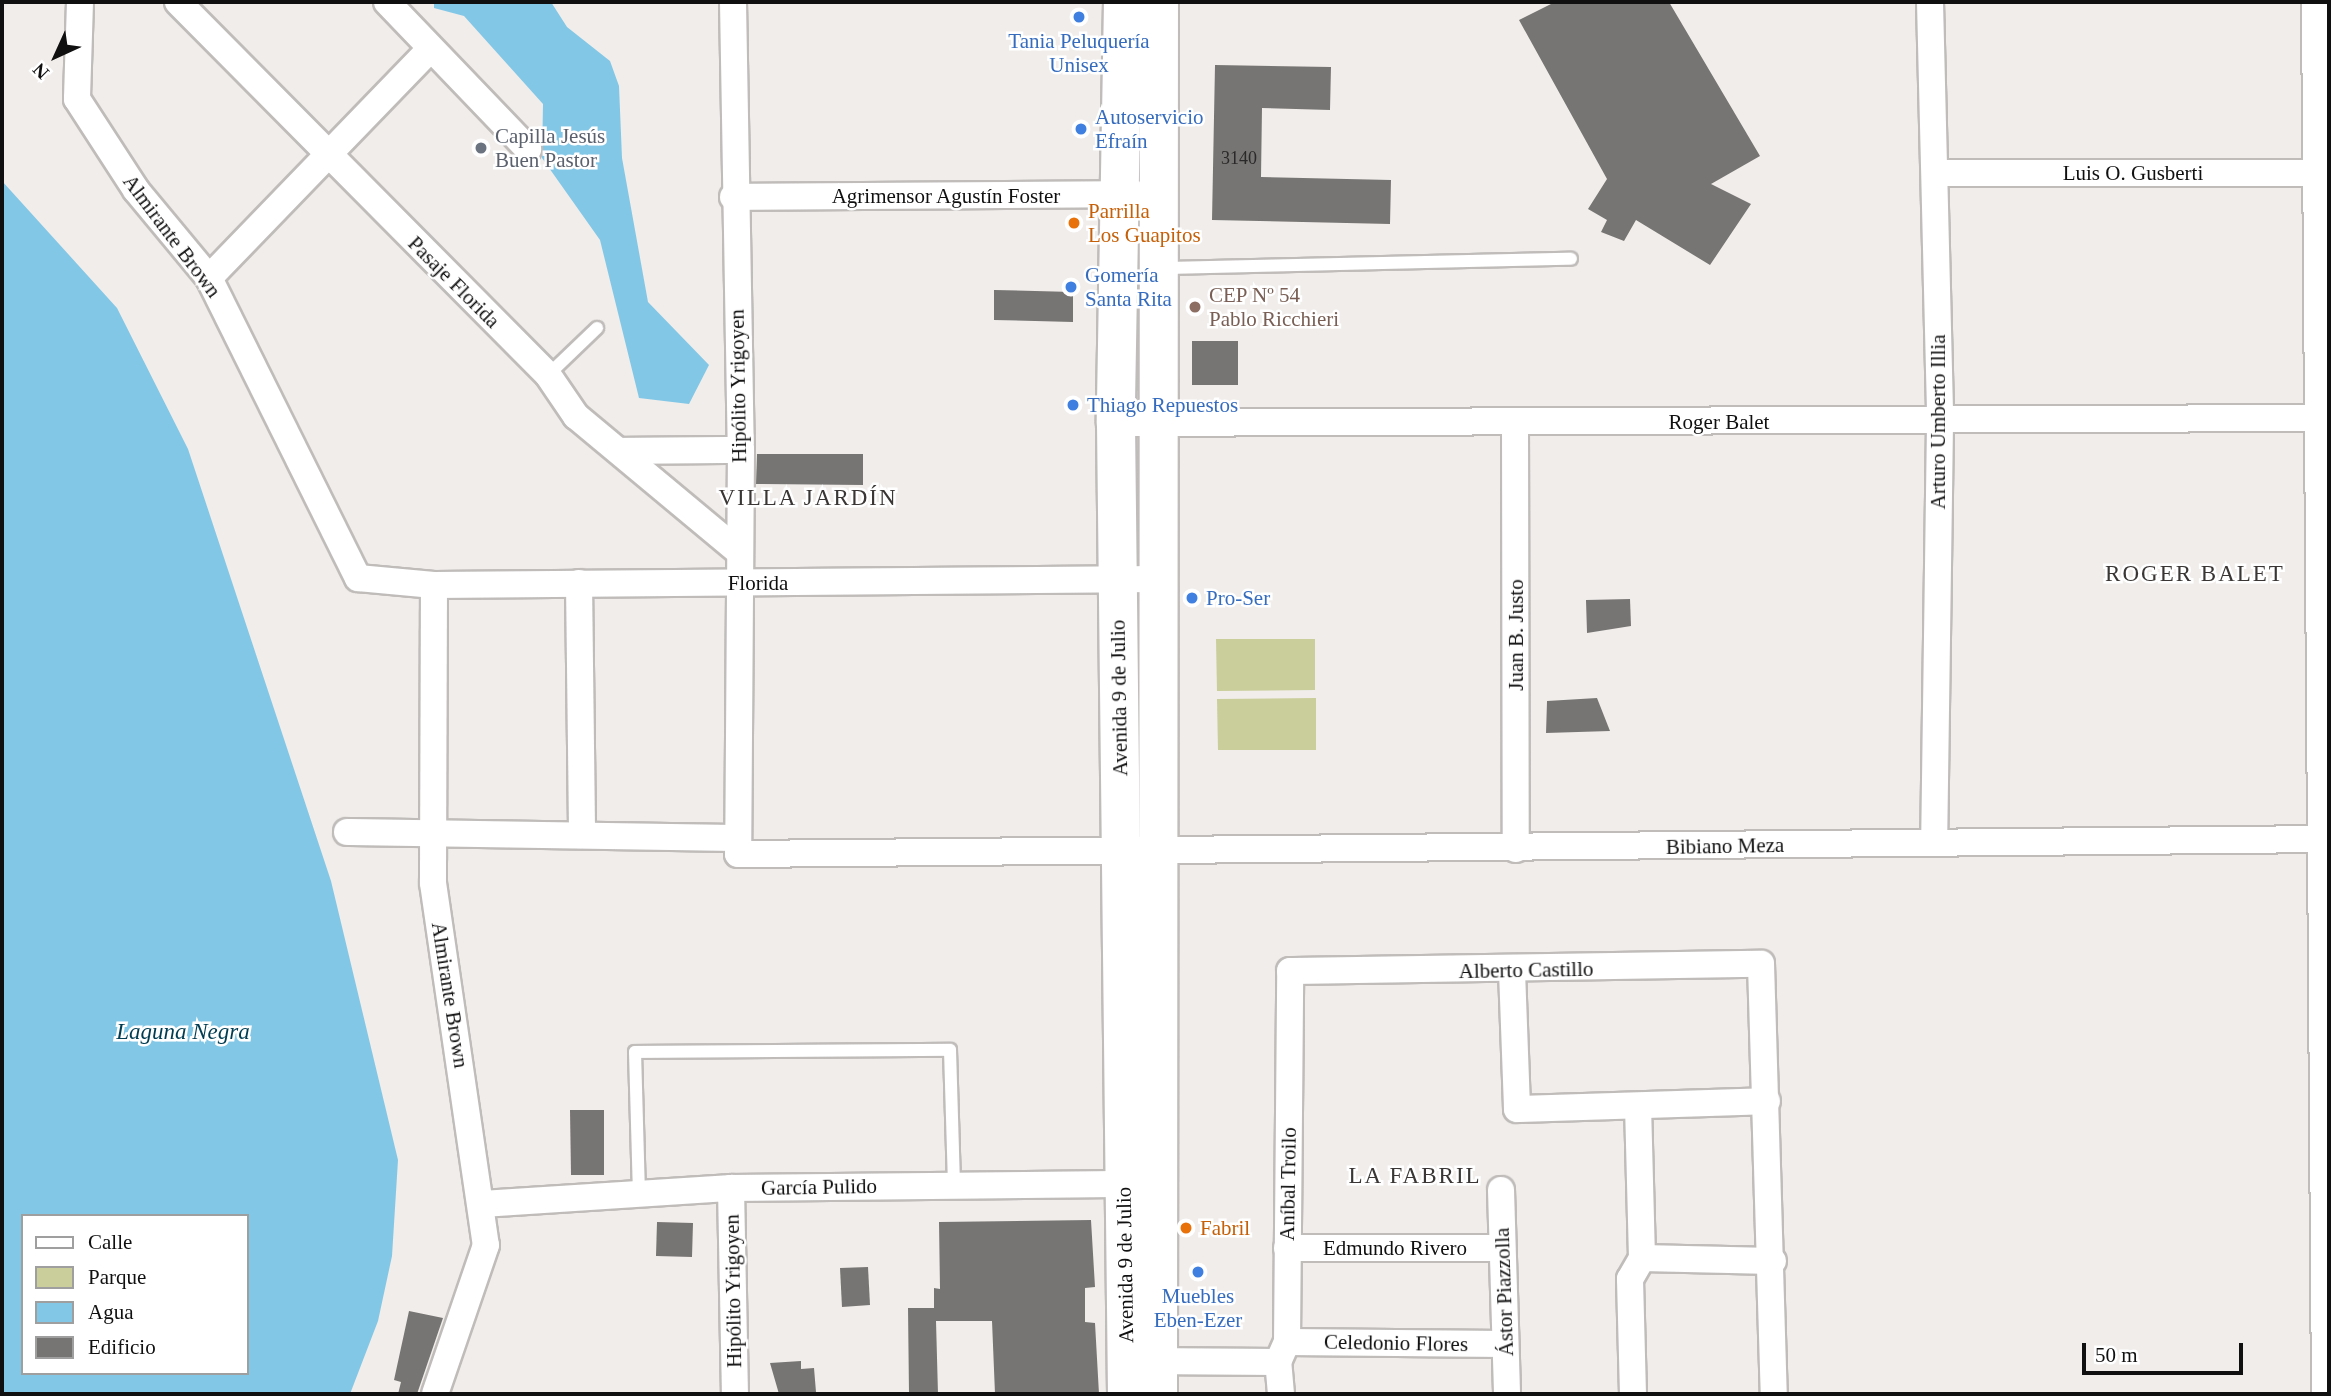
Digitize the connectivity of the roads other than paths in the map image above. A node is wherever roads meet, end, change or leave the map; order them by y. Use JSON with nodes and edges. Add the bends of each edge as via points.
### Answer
{"nodes":[{"id":1,"x":80,"y":2,"type":"edge"},
{"id":2,"x":178,"y":2,"type":"edge"},
{"id":3,"x":387,"y":2,"type":"edge"},
{"id":4,"x":733,"y":2,"type":"edge"},
{"id":5,"x":1123,"y":2,"type":"edge"},
{"id":6,"x":1159,"y":2,"type":"edge"},
{"id":7,"x":1930,"y":2,"type":"edge"},
{"id":8,"x":2315,"y":2,"type":"edge"},
{"id":9,"x":428,"y":51,"type":"junction"},
{"id":10,"x":528,"y":149,"type":"dead end"},
{"id":11,"x":327,"y":156,"type":"junction"},
{"id":12,"x":1936,"y":173,"type":"junction"},
{"id":13,"x":2323,"y":173,"type":"edge"},
{"id":14,"x":1140,"y":194,"type":"junction"},
{"id":15,"x":733,"y":197,"type":"junction"},
{"id":16,"x":1571,"y":260,"type":"dead end"},
{"id":17,"x":1158,"y":268,"type":"junction"},
{"id":18,"x":209,"y":278,"type":"junction"},
{"id":19,"x":597,"y":328,"type":"dead end"},
{"id":20,"x":548,"y":375,"type":"junction"},
{"id":21,"x":2323,"y":418,"type":"junction"},
{"id":22,"x":1160,"y":422,"type":"junction"},
{"id":23,"x":1515,"y":422,"type":"junction"},
{"id":24,"x":1116,"y":423,"type":"junction"},
{"id":25,"x":1940,"y":423,"type":"junction"},
{"id":26,"x":624,"y":450,"type":"junction"},
{"id":27,"x":741,"y":450,"type":"junction"},
{"id":28,"x":738,"y":551,"type":"junction"},
{"id":29,"x":2326,"y":559,"type":"edge"},
{"id":30,"x":358,"y":578,"type":"joint"},
{"id":31,"x":1159,"y":579,"type":"junction"},
{"id":32,"x":1118,"y":580,"type":"junction"},
{"id":33,"x":579,"y":583,"type":"junction"},
{"id":34,"x":736,"y":583,"type":"junction"},
{"id":35,"x":434,"y":585,"type":"junction"},
{"id":36,"x":346,"y":832,"type":"dead end"},
{"id":37,"x":435,"y":834,"type":"junction"},
{"id":38,"x":582,"y":835,"type":"junction"},
{"id":39,"x":2326,"y":839,"type":"edge"},
{"id":40,"x":1934,"y":842,"type":"junction"},
{"id":41,"x":738,"y":846,"type":"junction"},
{"id":42,"x":1138,"y":847,"type":"junction"},
{"id":43,"x":1516,"y":849,"type":"junction"},
{"id":44,"x":1290,"y":971,"type":"joint"},
{"id":45,"x":1512,"y":971,"type":"junction"},
{"id":46,"x":1767,"y":1101,"type":"junction"},
{"id":47,"x":1638,"y":1106,"type":"junction"},
{"id":48,"x":1140,"y":1184,"type":"junction"},
{"id":49,"x":954,"y":1185,"type":"junction"},
{"id":50,"x":731,"y":1188,"type":"junction"},
{"id":51,"x":1501,"y":1189,"type":"dead end"},
{"id":52,"x":639,"y":1195,"type":"junction"},
{"id":53,"x":482,"y":1203,"type":"junction"},
{"id":54,"x":1287,"y":1248,"type":"junction"},
{"id":55,"x":1502,"y":1248,"type":"junction"},
{"id":56,"x":1642,"y":1258,"type":"junction"},
{"id":57,"x":1773,"y":1261,"type":"junction"},
{"id":58,"x":1506,"y":1344,"type":"junction"},
{"id":59,"x":1282,"y":1352,"type":"junction"},
{"id":60,"x":1142,"y":1377,"type":"edge"},
{"id":61,"x":435,"y":1394,"type":"edge"},
{"id":62,"x":735,"y":1394,"type":"edge"},
{"id":63,"x":1281,"y":1394,"type":"edge"},
{"id":64,"x":1507,"y":1394,"type":"edge"},
{"id":65,"x":1633,"y":1394,"type":"edge"},
{"id":66,"x":1774,"y":1394,"type":"edge"},
{"id":67,"x":2325,"y":1394,"type":"edge"}],
"edges":[{"from":1,"to":18,"type":"street","name":"Almirante Brown","via":[[76,99],[136,190]]},
{"from":2,"to":11,"type":"street","name":"Pasaje Florida"},
{"from":3,"to":9,"type":"street"},
{"from":4,"to":15,"type":"street","name":"Hipólito Yrigoyen"},
{"from":5,"to":14,"type":"main road","name":"Avenida 9 de Julio"},
{"from":6,"to":14,"type":"main road","name":"Avenida 9 de Julio"},
{"from":7,"to":12,"type":"street","name":"Arturo Umberto Illia"},
{"from":8,"to":13,"type":"street"},
{"from":9,"to":10,"type":"street"},
{"from":9,"to":11,"type":"street"},
{"from":11,"to":18,"type":"street"},
{"from":11,"to":20,"type":"street","name":"Pasaje Florida"},
{"from":12,"to":13,"type":"street","name":"Luis O. Gusberti"},
{"from":12,"to":25,"type":"street","name":"Arturo Umberto Illia"},
{"from":13,"to":21,"type":"street"},
{"from":14,"to":15,"type":"street","name":"Agrimensor Agustín Foster"},
{"from":14,"to":17,"type":"main road","name":"Avenida 9 de Julio"},
{"from":14,"to":24,"type":"main road","name":"Avenida 9 de Julio"},
{"from":15,"to":27,"type":"street","name":"Hipólito Yrigoyen"},
{"from":16,"to":17,"type":"lane"},
{"from":17,"to":22,"type":"main road","name":"Avenida 9 de Julio"},
{"from":18,"to":30,"type":"street","name":"Almirante Brown"},
{"from":19,"to":20,"type":"lane"},
{"from":20,"to":26,"type":"street","name":"Pasaje Florida","via":[[576,416]]},
{"from":21,"to":25,"type":"street","name":"Roger Balet"},
{"from":21,"to":29,"type":"street"},
{"from":22,"to":23,"type":"street","name":"Roger Balet"},
{"from":22,"to":24,"type":"street","name":"Roger Balet"},
{"from":22,"to":31,"type":"main road","name":"Avenida 9 de Julio"},
{"from":23,"to":25,"type":"street","name":"Roger Balet"},
{"from":23,"to":43,"type":"street","name":"Juan B. Justo"},
{"from":24,"to":32,"type":"main road","name":"Avenida 9 de Julio"},
{"from":25,"to":40,"type":"street","name":"Arturo Umberto Illia"},
{"from":26,"to":27,"type":"street"},
{"from":26,"to":28,"type":"street","name":"Pasaje Florida"},
{"from":27,"to":28,"type":"street","name":"Hipólito Yrigoyen"},
{"from":28,"to":34,"type":"street","name":"Hipólito Yrigoyen"},
{"from":29,"to":39,"type":"street"},
{"from":30,"to":35,"type":"street","name":"Florida"},
{"from":31,"to":32,"type":"street","name":"Florida"},
{"from":31,"to":42,"type":"main road","name":"Avenida 9 de Julio"},
{"from":32,"to":34,"type":"street","name":"Florida"},
{"from":32,"to":42,"type":"main road","name":"Avenida 9 de Julio"},
{"from":33,"to":34,"type":"street","name":"Florida"},
{"from":33,"to":35,"type":"street","name":"Florida"},
{"from":33,"to":38,"type":"street"},
{"from":34,"to":41,"type":"street","name":"Hipólito Yrigoyen"},
{"from":35,"to":37,"type":"street","name":"Almirante Brown"},
{"from":36,"to":37,"type":"street","name":"Bibiano Meza"},
{"from":37,"to":38,"type":"street","name":"Bibiano Meza"},
{"from":37,"to":53,"type":"street","name":"Almirante Brown","via":[[433,883]]},
{"from":38,"to":41,"type":"street","name":"Bibiano Meza"},
{"from":39,"to":40,"type":"street","name":"Bibiano Meza"},
{"from":39,"to":67,"type":"street"},
{"from":40,"to":43,"type":"street","name":"Bibiano Meza"},
{"from":41,"to":42,"type":"street","name":"Bibiano Meza"},
{"from":42,"to":43,"type":"street","name":"Bibiano Meza"},
{"from":42,"to":48,"type":"main road","name":"Avenida 9 de Julio"},
{"from":44,"to":45,"type":"street","name":"Alberto Castillo"},
{"from":44,"to":54,"type":"street","name":"Aníbal Troilo"},
{"from":45,"to":46,"type":"street","name":"Alberto Castillo","via":[[1761,964]]},
{"from":45,"to":47,"type":"street","via":[[1517,1109]]},
{"from":46,"to":47,"type":"street"},
{"from":46,"to":57,"type":"street"},
{"from":47,"to":56,"type":"street"},
{"from":48,"to":49,"type":"street","name":"García Pulido"},
{"from":48,"to":60,"type":"main road","name":"Avenida 9 de Julio"},
{"from":49,"to":50,"type":"street","name":"García Pulido"},
{"from":49,"to":52,"type":"lane","via":[[950,1050],[635,1052]]},
{"from":50,"to":52,"type":"street","name":"García Pulido"},
{"from":50,"to":62,"type":"street","name":"Hipólito Yrigoyen"},
{"from":51,"to":55,"type":"street","name":"Ástor Piazzolla"},
{"from":52,"to":53,"type":"street","name":"García Pulido"},
{"from":53,"to":61,"type":"street","name":"Almirante Brown","via":[[486,1245]]},
{"from":54,"to":55,"type":"street","name":"Edmundo Rivero"},
{"from":54,"to":59,"type":"street","name":"Aníbal Troilo"},
{"from":55,"to":58,"type":"street","name":"Ástor Piazzolla"},
{"from":56,"to":57,"type":"street"},
{"from":56,"to":65,"type":"street","via":[[1630,1279]]},
{"from":57,"to":66,"type":"street"},
{"from":58,"to":59,"type":"street","name":"Celedonio Flores"},
{"from":58,"to":64,"type":"street","name":"Ástor Piazzolla"},
{"from":59,"to":60,"type":"street","name":"Celedonio Flores"},
{"from":59,"to":63,"type":"street","name":"Aníbal Troilo"}]}
